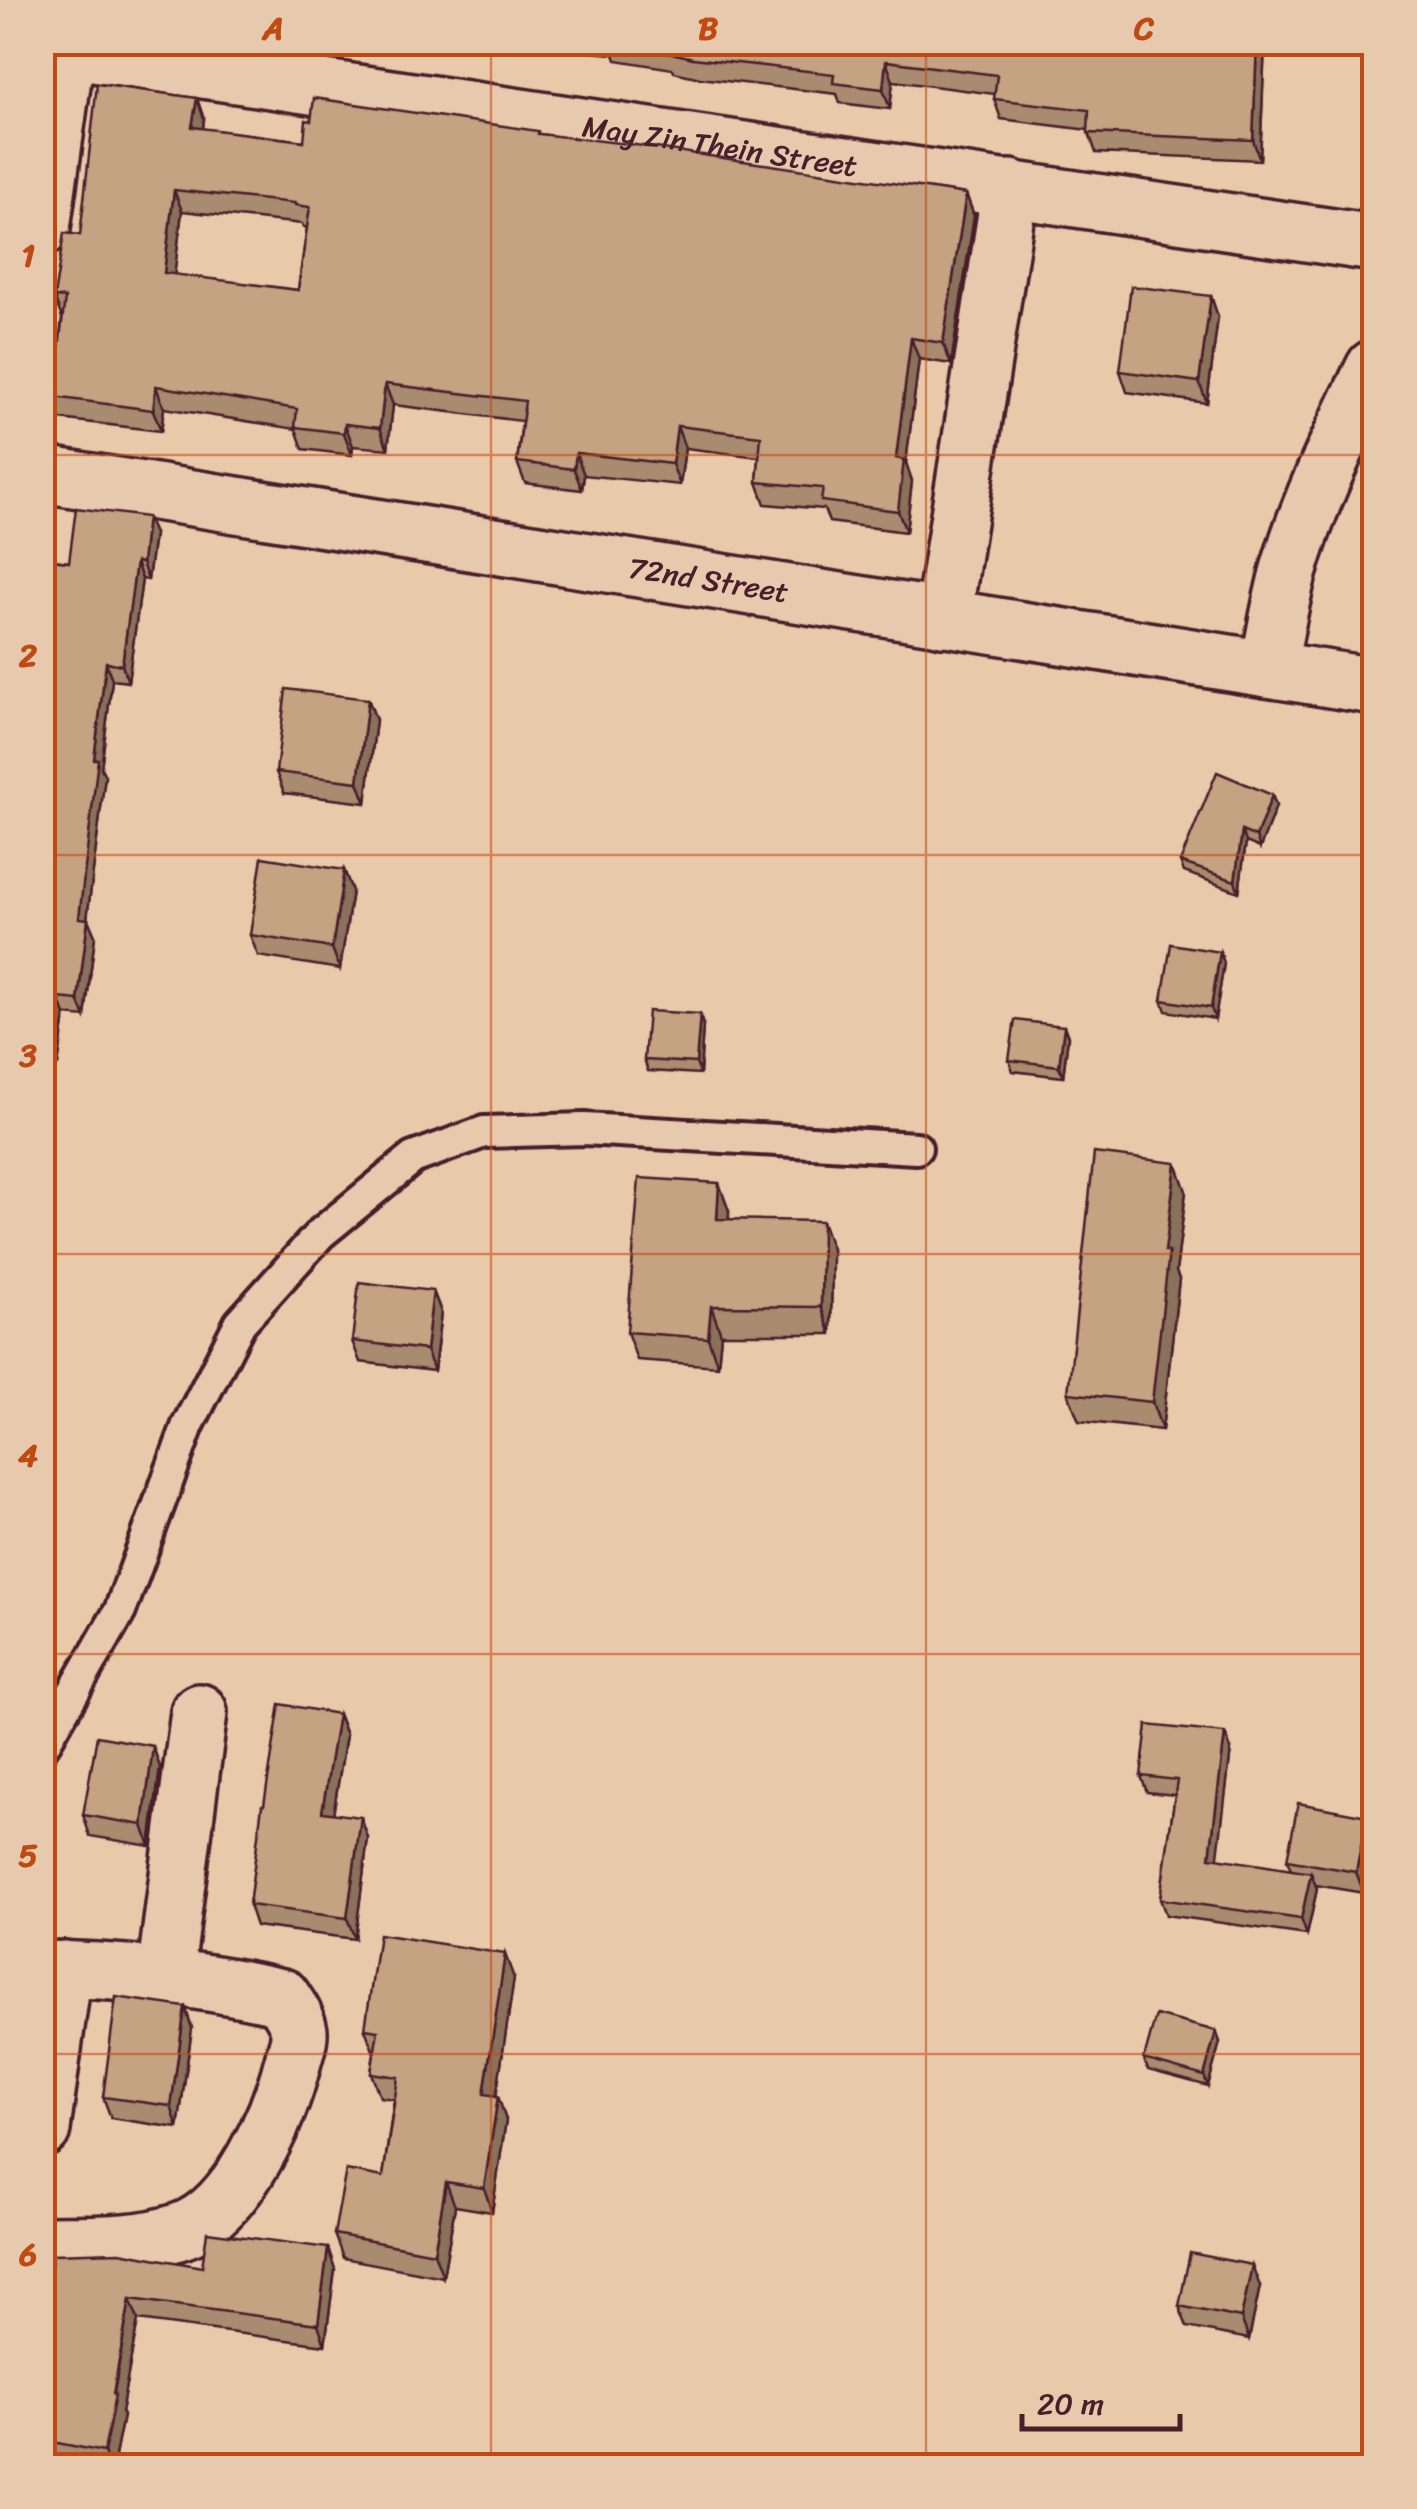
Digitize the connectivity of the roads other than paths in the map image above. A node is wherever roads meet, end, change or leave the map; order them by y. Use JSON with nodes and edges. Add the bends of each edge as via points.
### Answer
{"nodes":[{"id":1,"x":68,"y":46,"type":"edge"},
{"id":2,"x":1010,"y":188,"type":"junction"},
{"id":3,"x":42,"y":228,"type":"edge"},
{"id":4,"x":1374,"y":243,"type":"edge"},
{"id":5,"x":1374,"y":368,"type":"edge"},
{"id":6,"x":42,"y":474,"type":"edge"},
{"id":7,"x":943,"y":618,"type":"junction"},
{"id":8,"x":1268,"y":669,"type":"junction"},
{"id":9,"x":1374,"y":686,"type":"edge"},
{"id":10,"x":916,"y":1148,"type":"dead end"},
{"id":11,"x":199,"y":1712,"type":"dead end"},
{"id":12,"x":42,"y":1747,"type":"edge"},
{"id":13,"x":53,"y":1969,"type":"edge"},
{"id":14,"x":165,"y":1976,"type":"junction"},
{"id":15,"x":42,"y":2128,"type":"edge"},
{"id":16,"x":42,"y":2244,"type":"edge"}],
"edges":[{"from":1,"to":2,"type":"street","name":"May Zin Thein Street"},
{"from":1,"to":3,"type":"street"},
{"from":2,"to":4,"type":"street","name":"May Zin Thein Street"},
{"from":2,"to":7,"type":"street"},
{"from":5,"to":8,"type":"street","via":[[1289,570]]},
{"from":6,"to":7,"type":"street","name":"72nd Street"},
{"from":7,"to":8,"type":"street","name":"72nd Street"},
{"from":8,"to":9,"type":"street","name":"72nd Street"},
{"from":10,"to":12,"type":"lane","via":[[584,1129],[484,1132],[413,1158],[320,1234],[240,1322],[188,1425],[120,1611]]},
{"from":11,"to":14,"type":"street"},
{"from":13,"to":14,"type":"street"},
{"from":13,"to":15,"type":"street"},
{"from":14,"to":16,"type":"street","via":[[282,1997],[294,2015],[300,2034],[284,2095],[253,2164],[212,2212],[183,2230],[125,2242]]}]}
